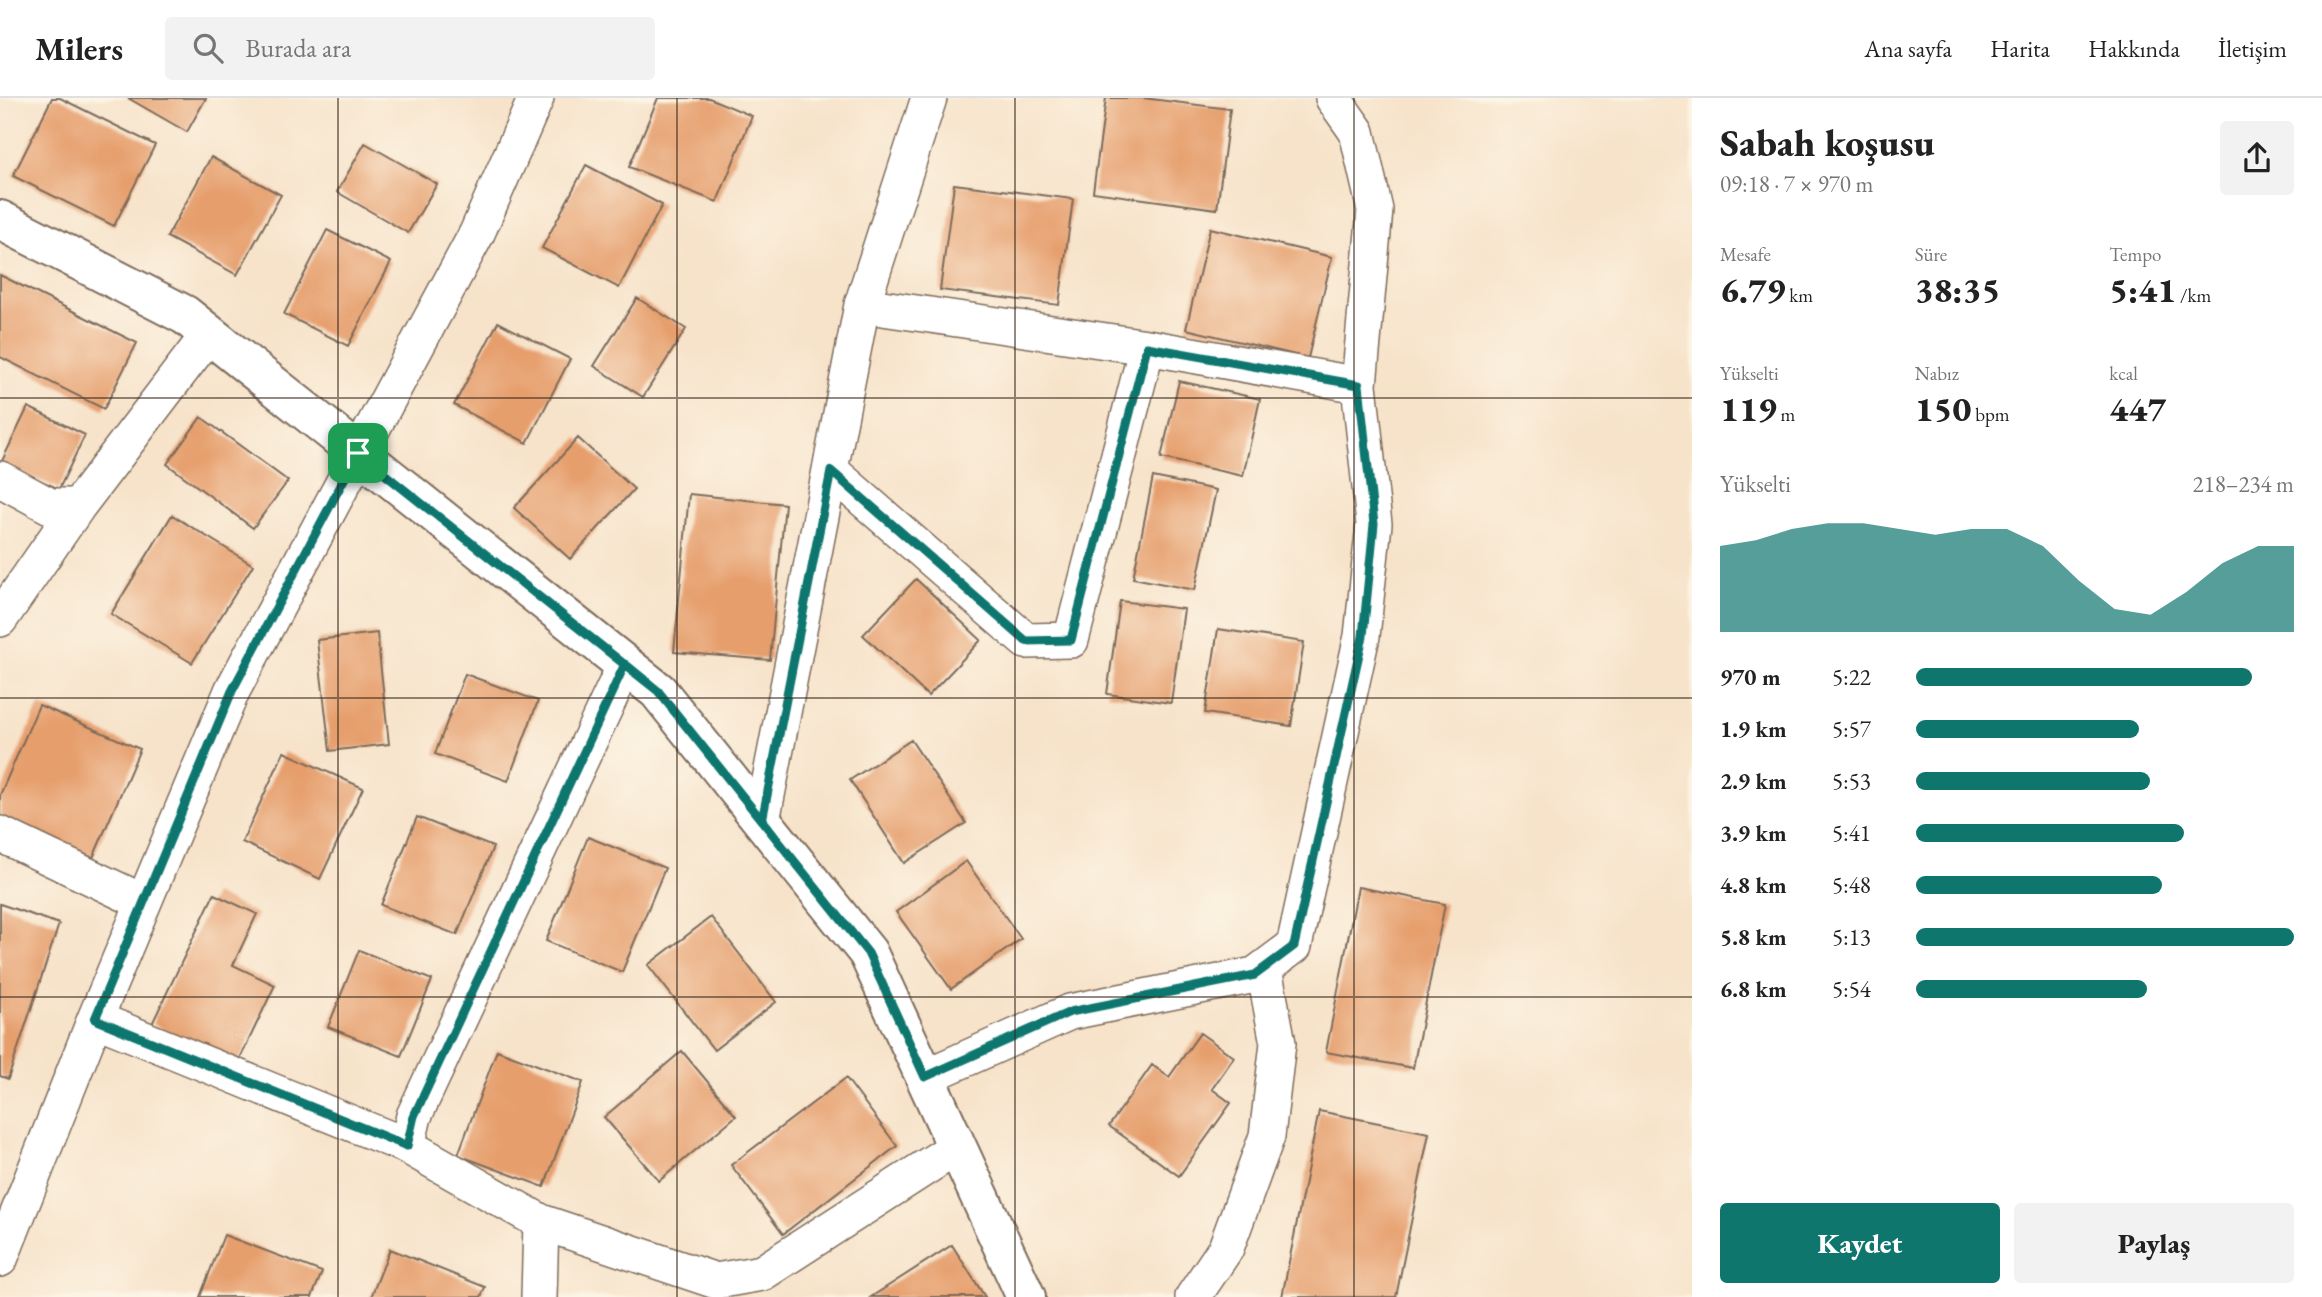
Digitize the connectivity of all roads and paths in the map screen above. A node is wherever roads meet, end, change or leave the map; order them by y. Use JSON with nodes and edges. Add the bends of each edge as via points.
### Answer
{"nodes":[{"id":1,"x":536,"y":98,"type":"edge"},
{"id":2,"x":929,"y":98,"type":"edge"},
{"id":3,"x":1333,"y":98,"type":"edge"},
{"id":4,"x":0,"y":220,"type":"edge"},
{"id":5,"x":862,"y":305,"type":"junction"},
{"id":6,"x":209,"y":334,"type":"junction"},
{"id":7,"x":1147,"y":347,"type":"junction"},
{"id":8,"x":1359,"y":385,"type":"junction"},
{"id":9,"x":358,"y":453,"type":"junction"},
{"id":10,"x":831,"y":471,"type":"junction"},
{"id":11,"x":0,"y":479,"type":"edge"},
{"id":12,"x":78,"y":506,"type":"junction"},
{"id":13,"x":0,"y":619,"type":"edge"},
{"id":14,"x":625,"y":664,"type":"junction"},
{"id":15,"x":762,"y":821,"type":"junction"},
{"id":16,"x":0,"y":834,"type":"edge"},
{"id":17,"x":143,"y":902,"type":"junction"},
{"id":18,"x":1264,"y":968,"type":"junction"},
{"id":19,"x":95,"y":1019,"type":"junction"},
{"id":20,"x":925,"y":1077,"type":"junction"},
{"id":21,"x":407,"y":1146,"type":"junction"},
{"id":22,"x":957,"y":1147,"type":"junction"},
{"id":23,"x":541,"y":1222,"type":"junction"},
{"id":24,"x":0,"y":1259,"type":"edge"},
{"id":25,"x":539,"y":1297,"type":"edge"},
{"id":26,"x":1026,"y":1297,"type":"edge"},
{"id":27,"x":1193,"y":1297,"type":"edge"}],
"edges":[{"from":1,"to":9,"type":"street","via":[[477,233]]},
{"from":2,"to":5,"type":"street"},
{"from":3,"to":8,"type":"street","via":[[1357,132],[1375,211]]},
{"from":4,"to":6,"type":"street","via":[[185,315]]},
{"from":5,"to":7,"type":"street"},
{"from":5,"to":10,"type":"street"},
{"from":6,"to":9,"type":"street"},
{"from":6,"to":12,"type":"street"},
{"from":7,"to":8,"type":"street"},
{"from":7,"to":10,"type":"street","via":[[1071,640],[1026,641]]},
{"from":8,"to":18,"type":"street","via":[[1374,524],[1363,636],[1294,946]]},
{"from":9,"to":14,"type":"street"},
{"from":9,"to":17,"type":"street","via":[[232,691]]},
{"from":10,"to":15,"type":"street"},
{"from":11,"to":12,"type":"street","via":[[50,506]]},
{"from":12,"to":13,"type":"street"},
{"from":14,"to":15,"type":"street","via":[[658,691]]},
{"from":14,"to":21,"type":"street","via":[[414,1116]]},
{"from":15,"to":20,"type":"street","via":[[868,953]]},
{"from":16,"to":17,"type":"street"},
{"from":17,"to":19,"type":"street"},
{"from":18,"to":20,"type":"street","via":[[1255,975],[1070,1012]]},
{"from":18,"to":27,"type":"street","via":[[1278,1043],[1268,1136],[1226,1248]]},
{"from":19,"to":21,"type":"street"},
{"from":19,"to":24,"type":"street"},
{"from":20,"to":22,"type":"street"},
{"from":21,"to":23,"type":"street"},
{"from":22,"to":23,"type":"street","via":[[762,1273],[751,1275],[716,1281]]},
{"from":22,"to":26,"type":"street"},
{"from":23,"to":25,"type":"street"}]}
